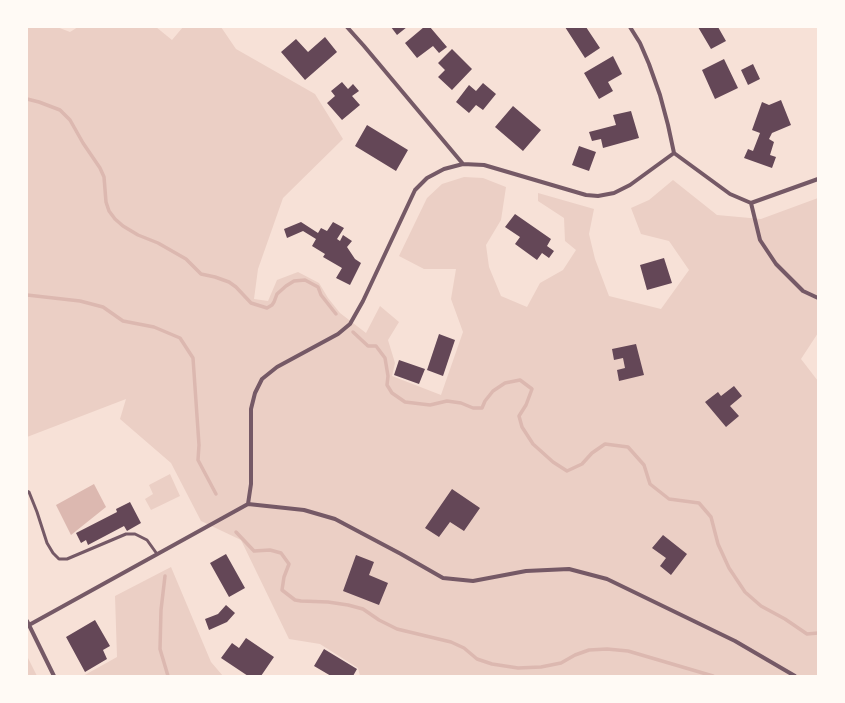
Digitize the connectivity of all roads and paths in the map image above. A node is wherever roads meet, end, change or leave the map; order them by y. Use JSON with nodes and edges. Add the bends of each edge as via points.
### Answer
{"nodes":[{"id":1,"x":347,"y":27,"type":"edge"},
{"id":2,"x":630,"y":27,"type":"edge"},
{"id":3,"x":674,"y":153,"type":"junction"},
{"id":4,"x":463,"y":164,"type":"junction"},
{"id":5,"x":818,"y":179,"type":"edge"},
{"id":6,"x":751,"y":203,"type":"junction"},
{"id":7,"x":818,"y":298,"type":"edge"},
{"id":8,"x":27,"y":491,"type":"edge"},
{"id":9,"x":248,"y":504,"type":"junction"},
{"id":10,"x":157,"y":554,"type":"junction"},
{"id":11,"x":28,"y":623,"type":"edge"},
{"id":12,"x":54,"y":676,"type":"edge"},
{"id":13,"x":796,"y":676,"type":"edge"}],
"edges":[{"from":1,"to":4,"type":"street"},
{"from":2,"to":3,"type":"street","via":[[650,64]]},
{"from":3,"to":4,"type":"street","via":[[630,185],[614,193],[598,196],[586,195],[484,165]]},
{"from":3,"to":6,"type":"street","via":[[730,194]]},
{"from":4,"to":9,"type":"street","via":[[444,169],[427,178],[415,190],[350,324],[338,334],[277,367],[262,379],[251,408],[251,484]]},
{"from":5,"to":6,"type":"street"},
{"from":6,"to":7,"type":"street","via":[[760,240],[776,264],[803,291]]},
{"from":8,"to":10,"type":"lane","via":[[47,543],[59,559],[67,559],[126,534],[136,534],[148,540]]},
{"from":9,"to":10,"type":"street"},
{"from":9,"to":13,"type":"street","via":[[304,510],[335,519],[443,578],[473,581],[526,571],[569,569],[607,579],[735,641]]},
{"from":10,"to":11,"type":"street"},
{"from":11,"to":12,"type":"street"}]}
